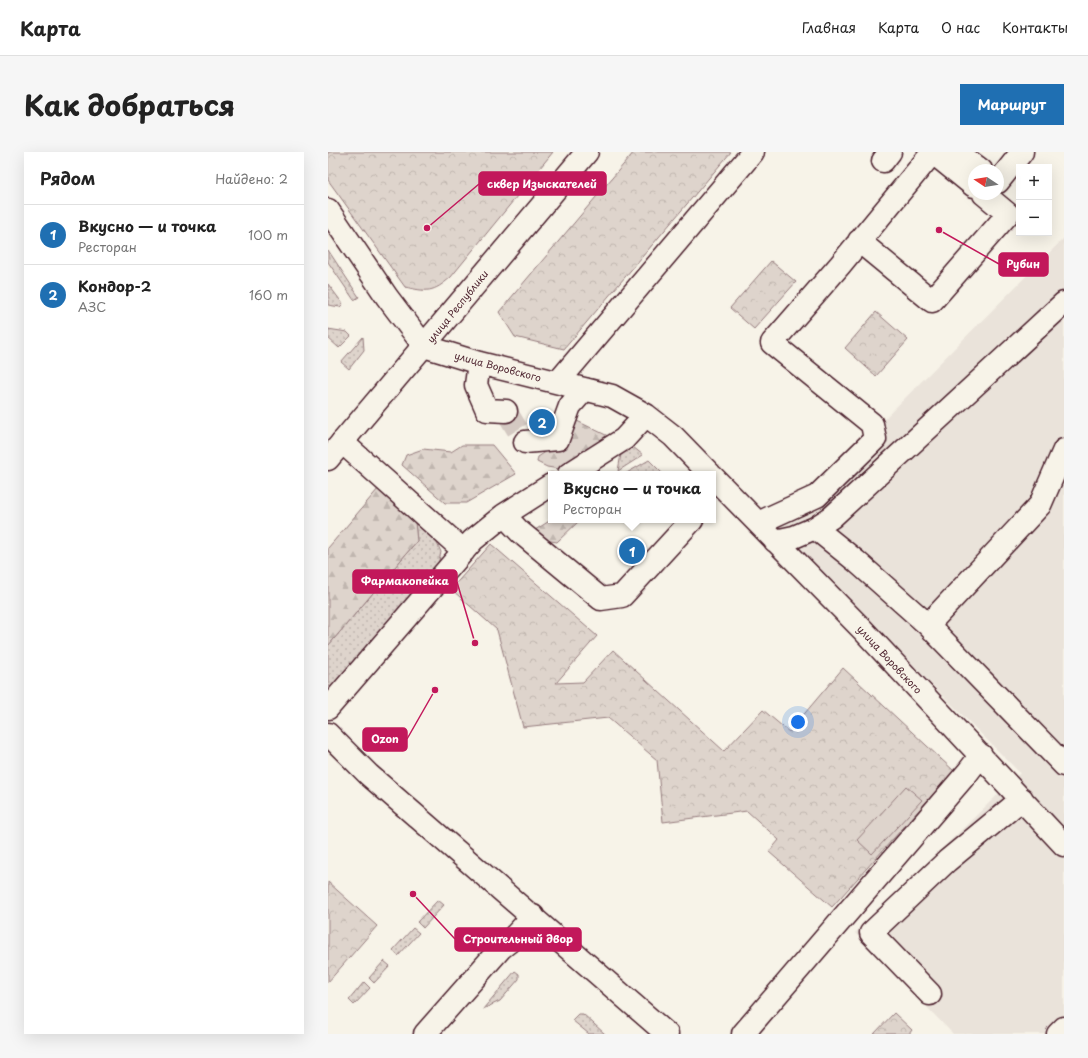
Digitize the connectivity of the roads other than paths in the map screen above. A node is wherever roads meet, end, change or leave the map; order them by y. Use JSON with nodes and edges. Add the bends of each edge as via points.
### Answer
{"nodes":[{"id":1,"x":587,"y":152,"type":"edge"},
{"id":2,"x":753,"y":152,"type":"edge"},
{"id":3,"x":932,"y":152,"type":"edge"},
{"id":4,"x":957,"y":152,"type":"edge"},
{"id":5,"x":1022,"y":152,"type":"edge"},
{"id":6,"x":973,"y":164,"type":"edge"},
{"id":7,"x":1004,"y":174,"type":"edge"},
{"id":8,"x":968,"y":181,"type":"edge"},
{"id":9,"x":991,"y":200,"type":"edge"},
{"id":10,"x":328,"y":210,"type":"edge"},
{"id":11,"x":859,"y":241,"type":"junction"},
{"id":12,"x":1064,"y":303,"type":"edge"},
{"id":13,"x":424,"y":346,"type":"junction"},
{"id":14,"x":479,"y":363,"type":"junction"},
{"id":15,"x":558,"y":382,"type":"junction"},
{"id":16,"x":585,"y":389,"type":"junction"},
{"id":17,"x":506,"y":411,"type":"dead end"},
{"id":18,"x":646,"y":415,"type":"junction"},
{"id":19,"x":342,"y":442,"type":"junction"},
{"id":20,"x":525,"y":442,"type":"dead end"},
{"id":21,"x":1064,"y":450,"type":"edge"},
{"id":22,"x":328,"y":459,"type":"edge"},
{"id":23,"x":574,"y":471,"type":"edge"},
{"id":24,"x":704,"y":471,"type":"edge"},
{"id":25,"x":716,"y":484,"type":"edge"},
{"id":26,"x":548,"y":487,"type":"edge"},
{"id":27,"x":504,"y":515,"type":"junction"},
{"id":28,"x":758,"y":522,"type":"junction"},
{"id":29,"x":689,"y":523,"type":"edge"},
{"id":30,"x":816,"y":528,"type":"junction"},
{"id":31,"x":775,"y":541,"type":"junction"},
{"id":32,"x":464,"y":551,"type":"junction"},
{"id":33,"x":928,"y":625,"type":"junction"},
{"id":34,"x":328,"y":708,"type":"edge"},
{"id":35,"x":328,"y":734,"type":"edge"},
{"id":36,"x":981,"y":755,"type":"junction"},
{"id":37,"x":1064,"y":765,"type":"edge"},
{"id":38,"x":1022,"y":799,"type":"junction"},
{"id":39,"x":1064,"y":845,"type":"edge"},
{"id":40,"x":533,"y":916,"type":"junction"},
{"id":41,"x":930,"y":994,"type":"dead end"},
{"id":42,"x":1064,"y":1028,"type":"edge"},
{"id":43,"x":425,"y":1034,"type":"edge"},
{"id":44,"x":667,"y":1034,"type":"edge"},
{"id":45,"x":742,"y":1034,"type":"edge"},
{"id":46,"x":1058,"y":1034,"type":"edge"}],
"edges":[{"from":1,"to":13,"type":"street","name":"улица Республики"},
{"from":2,"to":15,"type":"street"},
{"from":3,"to":8,"type":"street"},
{"from":3,"to":11,"type":"street"},
{"from":4,"to":6,"type":"street"},
{"from":5,"to":7,"type":"street"},
{"from":9,"to":11,"type":"street","via":[[1008,214],[932,301]]},
{"from":10,"to":13,"type":"street"},
{"from":11,"to":28,"type":"street","via":[[772,343],[872,424],[875,439],[818,496]]},
{"from":12,"to":30,"type":"street","via":[[832,517]]},
{"from":13,"to":14,"type":"street","name":"улица Воровского"},
{"from":13,"to":19,"type":"street","name":"улица Республики"},
{"from":14,"to":15,"type":"street","name":"улица Воровского"},
{"from":14,"to":17,"type":"street","via":[[476,385],[487,410]]},
{"from":15,"to":16,"type":"street","name":"улица Воровского"},
{"from":16,"to":18,"type":"street","name":"улица Воровского","via":[[612,396]]},
{"from":16,"to":20,"type":"street","via":[[570,406],[558,439]]},
{"from":18,"to":23,"type":"street","via":[[624,439]]},
{"from":18,"to":24,"type":"street","name":"улица Воровского","via":[[673,436]]},
{"from":19,"to":22,"type":"street","name":"улица Республики"},
{"from":19,"to":32,"type":"street"},
{"from":21,"to":33,"type":"street","via":[[1040,505]]},
{"from":25,"to":28,"type":"street","name":"улица Воровского"},
{"from":26,"to":27,"type":"street"},
{"from":27,"to":29,"type":"street","via":[[520,532],[601,599],[622,596]]},
{"from":27,"to":32,"type":"street","via":[[473,540]]},
{"from":28,"to":31,"type":"street","name":"улица Воровского"},
{"from":30,"to":31,"type":"street"},
{"from":30,"to":33,"type":"street"},
{"from":31,"to":36,"type":"street","name":"улица Воровского"},
{"from":32,"to":34,"type":"street"},
{"from":33,"to":37,"type":"street"},
{"from":35,"to":40,"type":"street","via":[[369,775]]},
{"from":36,"to":38,"type":"street","name":"улица Воровского"},
{"from":36,"to":45,"type":"street"},
{"from":38,"to":39,"type":"street","name":"улица Воровского"},
{"from":38,"to":41,"type":"street","via":[[947,861],[871,933]]},
{"from":40,"to":43,"type":"street","via":[[501,948]]},
{"from":40,"to":44,"type":"street"},
{"from":42,"to":46,"type":"street"}]}
